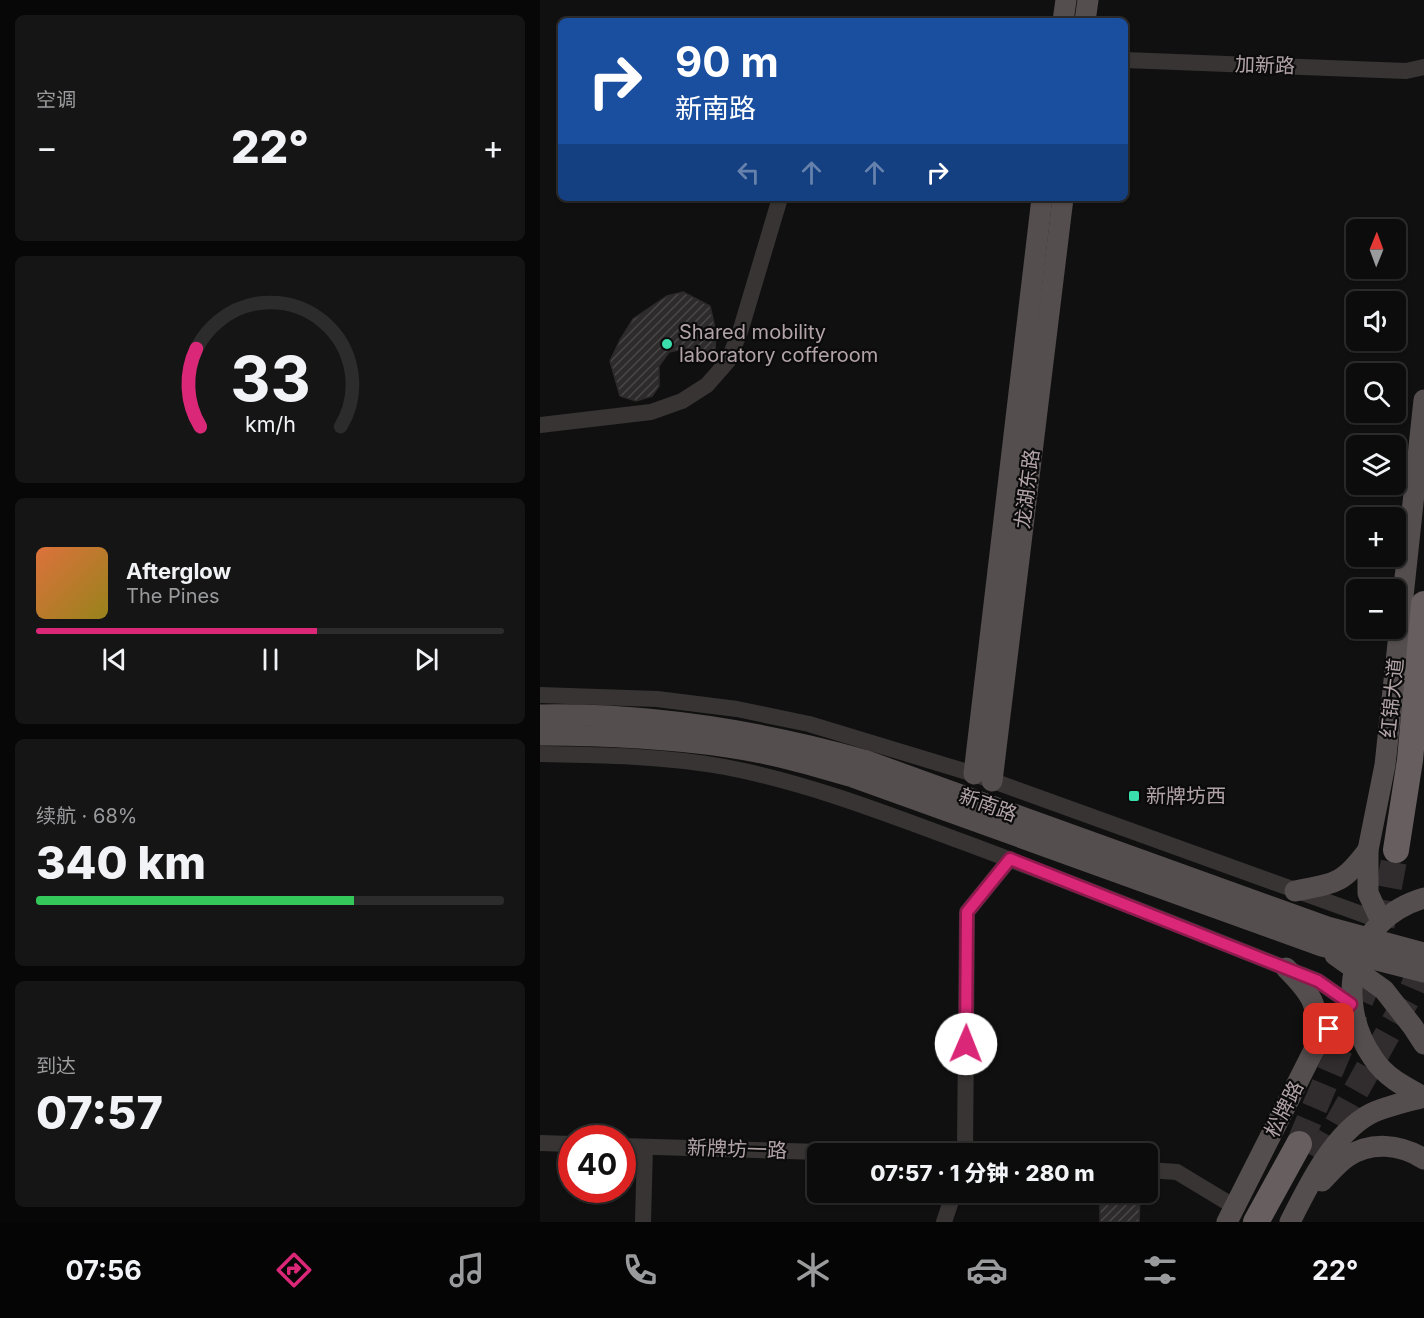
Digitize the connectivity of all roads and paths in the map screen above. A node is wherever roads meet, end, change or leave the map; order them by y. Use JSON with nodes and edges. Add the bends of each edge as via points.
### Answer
{"nodes":[{"id":1,"x":1066,"y":0,"type":"edge"},
{"id":2,"x":1088,"y":0,"type":"edge"},
{"id":3,"x":1063,"y":18,"type":"edge"},
{"id":4,"x":1085,"y":18,"type":"edge"},
{"id":5,"x":1128,"y":60,"type":"edge"},
{"id":6,"x":1424,"y":67,"type":"edge"},
{"id":7,"x":1406,"y":70,"type":"junction"},
{"id":8,"x":1424,"y":80,"type":"edge"},
{"id":9,"x":779,"y":201,"type":"edge"},
{"id":10,"x":1042,"y":201,"type":"edge"},
{"id":11,"x":1063,"y":201,"type":"edge"},
{"id":12,"x":1424,"y":400,"type":"edge"},
{"id":13,"x":540,"y":425,"type":"edge"},
{"id":14,"x":1424,"y":604,"type":"edge"},
{"id":15,"x":540,"y":695,"type":"edge"},
{"id":16,"x":540,"y":715,"type":"edge"},
{"id":17,"x":540,"y":735,"type":"edge"},
{"id":18,"x":540,"y":754,"type":"edge"},
{"id":19,"x":983,"y":777,"type":"junction"},
{"id":20,"x":1368,"y":850,"type":"junction"},
{"id":21,"x":1396,"y":850,"type":"tunnel mouth"},
{"id":22,"x":1010,"y":859,"type":"junction"},
{"id":23,"x":1296,"y":891,"type":"junction"},
{"id":24,"x":1418,"y":900,"type":"edge"},
{"id":25,"x":1381,"y":921,"type":"junction"},
{"id":26,"x":1322,"y":946,"type":"junction"},
{"id":27,"x":1424,"y":953,"type":"edge"},
{"id":28,"x":1286,"y":968,"type":"junction"},
{"id":29,"x":1424,"y":972,"type":"edge"},
{"id":30,"x":1351,"y":1004,"type":"junction"},
{"id":31,"x":1318,"y":1042,"type":"junction"},
{"id":32,"x":1424,"y":1044,"type":"edge"},
{"id":33,"x":1424,"y":1097,"type":"edge"},
{"id":34,"x":540,"y":1143,"type":"edge"},
{"id":35,"x":965,"y":1143,"type":"edge"},
{"id":36,"x":558,"y":1144,"type":"edge"},
{"id":37,"x":1299,"y":1144,"type":"tunnel mouth"},
{"id":38,"x":636,"y":1147,"type":"edge"},
{"id":39,"x":645,"y":1147,"type":"junction"},
{"id":40,"x":807,"y":1152,"type":"edge"},
{"id":41,"x":1424,"y":1159,"type":"edge"},
{"id":42,"x":1158,"y":1171,"type":"edge"},
{"id":43,"x":950,"y":1203,"type":"edge"},
{"id":44,"x":1295,"y":1214,"type":"edge"},
{"id":45,"x":1231,"y":1215,"type":"edge"},
{"id":46,"x":643,"y":1222,"type":"edge"},
{"id":47,"x":944,"y":1222,"type":"edge"},
{"id":48,"x":1256,"y":1222,"type":"edge"}],
"edges":[{"from":1,"to":3,"type":"main road"},
{"from":2,"to":4,"type":"main road"},
{"from":5,"to":7,"type":"street","name":"加新路"},
{"from":6,"to":7,"type":"street","name":"加新路"},
{"from":7,"to":8,"type":"street"},
{"from":9,"to":13,"type":"street","via":[[740,332],[728,361],[707,385],[682,401],[651,412]]},
{"from":10,"to":19,"type":"main road","name":"龙湖东路"},
{"from":11,"to":19,"type":"main road","name":"龙湖东路"},
{"from":12,"to":20,"type":"main road","name":"红锦大道","via":[[1385,765]]},
{"from":14,"to":21,"type":"highway","name":"红锦大道","via":[[1410,760]]},
{"from":15,"to":19,"type":"street","name":"新南路","via":[[657,699],[737,709],[809,724]]},
{"from":16,"to":27,"type":"main road","name":"新南路","bridge":true,"via":[[653,719],[805,743],[864,760],[1327,927]]},
{"from":17,"to":26,"type":"main road","name":"新南路","bridge":true,"via":[[652,739],[730,747],[798,761],[853,777]]},
{"from":18,"to":22,"type":"street","via":[[649,757],[724,767],[844,798]]},
{"from":19,"to":23,"type":"street","name":"新南路"},
{"from":20,"to":23,"type":"main road","via":[[1340,880]]},
{"from":20,"to":25,"type":"main road","name":"红锦大道","via":[[1368,893]]},
{"from":22,"to":28,"type":"street"},
{"from":22,"to":35,"type":"street","via":[[967,912]]},
{"from":23,"to":25,"type":"street","name":"新南路"},
{"from":24,"to":25,"type":"main road"},
{"from":25,"to":30,"type":"main road","via":[[1360,950]]},
{"from":26,"to":29,"type":"main road","name":"新南路","bridge":true},
{"from":26,"to":32,"type":"main road","bridge":true,"via":[[1384,990]]},
{"from":28,"to":30,"type":"street","via":[[1318,981]]},
{"from":28,"to":31,"type":"main road","via":[[1306,988],[1314,1003]]},
{"from":30,"to":31,"type":"main road","name":"松牌路"},
{"from":30,"to":33,"type":"main road","via":[[1359,1034],[1374,1060],[1396,1081]]},
{"from":31,"to":45,"type":"main road","name":"松牌路"},
{"from":33,"to":44,"type":"main road","via":[[1370,1114],[1351,1127],[1332,1148]]},
{"from":34,"to":36,"type":"street"},
{"from":37,"to":48,"type":"highway","name":"松牌路"},
{"from":38,"to":39,"type":"street","name":"新牌坊一路"},
{"from":39,"to":40,"type":"street","name":"新牌坊一路"},
{"from":39,"to":46,"type":"street"},
{"from":41,"to":44,"type":"main road","via":[[1395,1146],[1360,1150],[1345,1158]]},
{"from":42,"to":45,"type":"street","via":[[1177,1172]]},
{"from":43,"to":47,"type":"street"}]}
